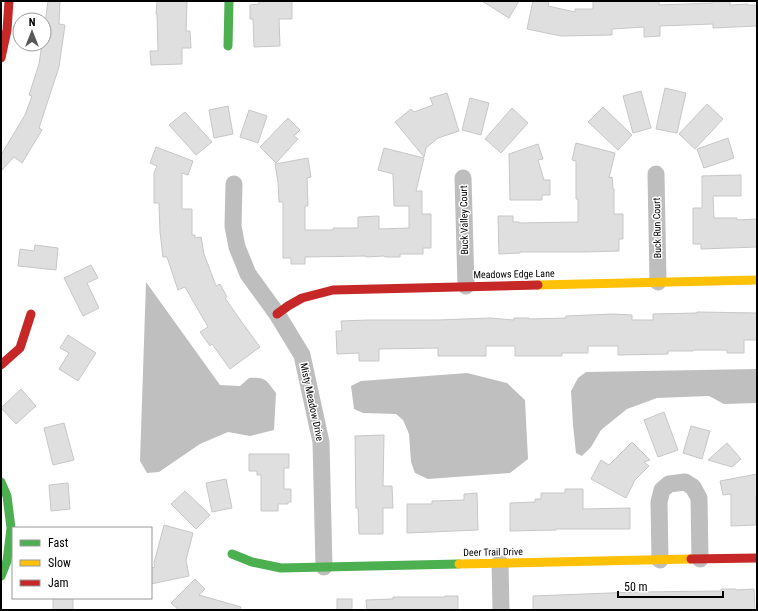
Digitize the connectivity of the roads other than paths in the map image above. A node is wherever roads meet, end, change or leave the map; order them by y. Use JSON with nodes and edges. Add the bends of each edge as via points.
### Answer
{"nodes":[{"id":1,"x":9,"y":1,"type":"edge"},
{"id":2,"x":229,"y":1,"type":"edge"},
{"id":3,"x":228,"y":46,"type":"dead end"},
{"id":4,"x":1,"y":58,"type":"edge"},
{"id":5,"x":656,"y":174,"type":"dead end"},
{"id":6,"x":463,"y":178,"type":"dead end"},
{"id":7,"x":234,"y":184,"type":"dead end"},
{"id":8,"x":757,"y":280,"type":"edge"},
{"id":9,"x":658,"y":282,"type":"junction"},
{"id":10,"x":466,"y":286,"type":"junction"},
{"id":11,"x":30,"y":314,"type":"dead end"},
{"id":12,"x":277,"y":314,"type":"junction"},
{"id":13,"x":1,"y":366,"type":"edge"},
{"id":14,"x":1,"y":482,"type":"edge"},
{"id":15,"x":232,"y":554,"type":"dead end"},
{"id":16,"x":757,"y":558,"type":"edge"},
{"id":17,"x":700,"y":559,"type":"junction"},
{"id":18,"x":660,"y":560,"type":"junction"},
{"id":19,"x":500,"y":563,"type":"junction"},
{"id":20,"x":324,"y":567,"type":"junction"},
{"id":21,"x":1,"y":576,"type":"edge"},
{"id":22,"x":501,"y":610,"type":"edge"}],
"edges":[{"from":1,"to":4,"type":"street","via":[[9,16]]},
{"from":2,"to":3,"type":"street"},
{"from":5,"to":9,"type":"street","name":"Buck Run Court"},
{"from":6,"to":10,"type":"street","name":"Buck Valley Court"},
{"from":7,"to":12,"type":"street","name":"Misty Meadow Drive","via":[[233,226],[237,248],[248,274]]},
{"from":8,"to":9,"type":"street","name":"Meadows Edge Lane"},
{"from":9,"to":10,"type":"street","name":"Meadows Edge Lane"},
{"from":10,"to":12,"type":"street","name":"Meadows Edge Lane","via":[[334,290],[302,298]]},
{"from":11,"to":13,"type":"street","via":[[20,348]]},
{"from":12,"to":20,"type":"street","name":"Misty Meadow Drive","via":[[302,355],[321,442]]},
{"from":14,"to":21,"type":"street","via":[[11,528],[7,561]]},
{"from":15,"to":20,"type":"street","name":"Deer Trail Drive","via":[[252,562],[281,568]]},
{"from":16,"to":17,"type":"street","name":"Deer Trail Drive"},
{"from":17,"to":18,"type":"street","name":"Deer Trail Drive"},
{"from":17,"to":18,"type":"street","via":[[699,498],[693,487],[685,482],[669,484],[662,490],[659,502]]},
{"from":18,"to":19,"type":"street","name":"Deer Trail Drive"},
{"from":19,"to":20,"type":"street","name":"Deer Trail Drive"},
{"from":19,"to":22,"type":"street"}]}
